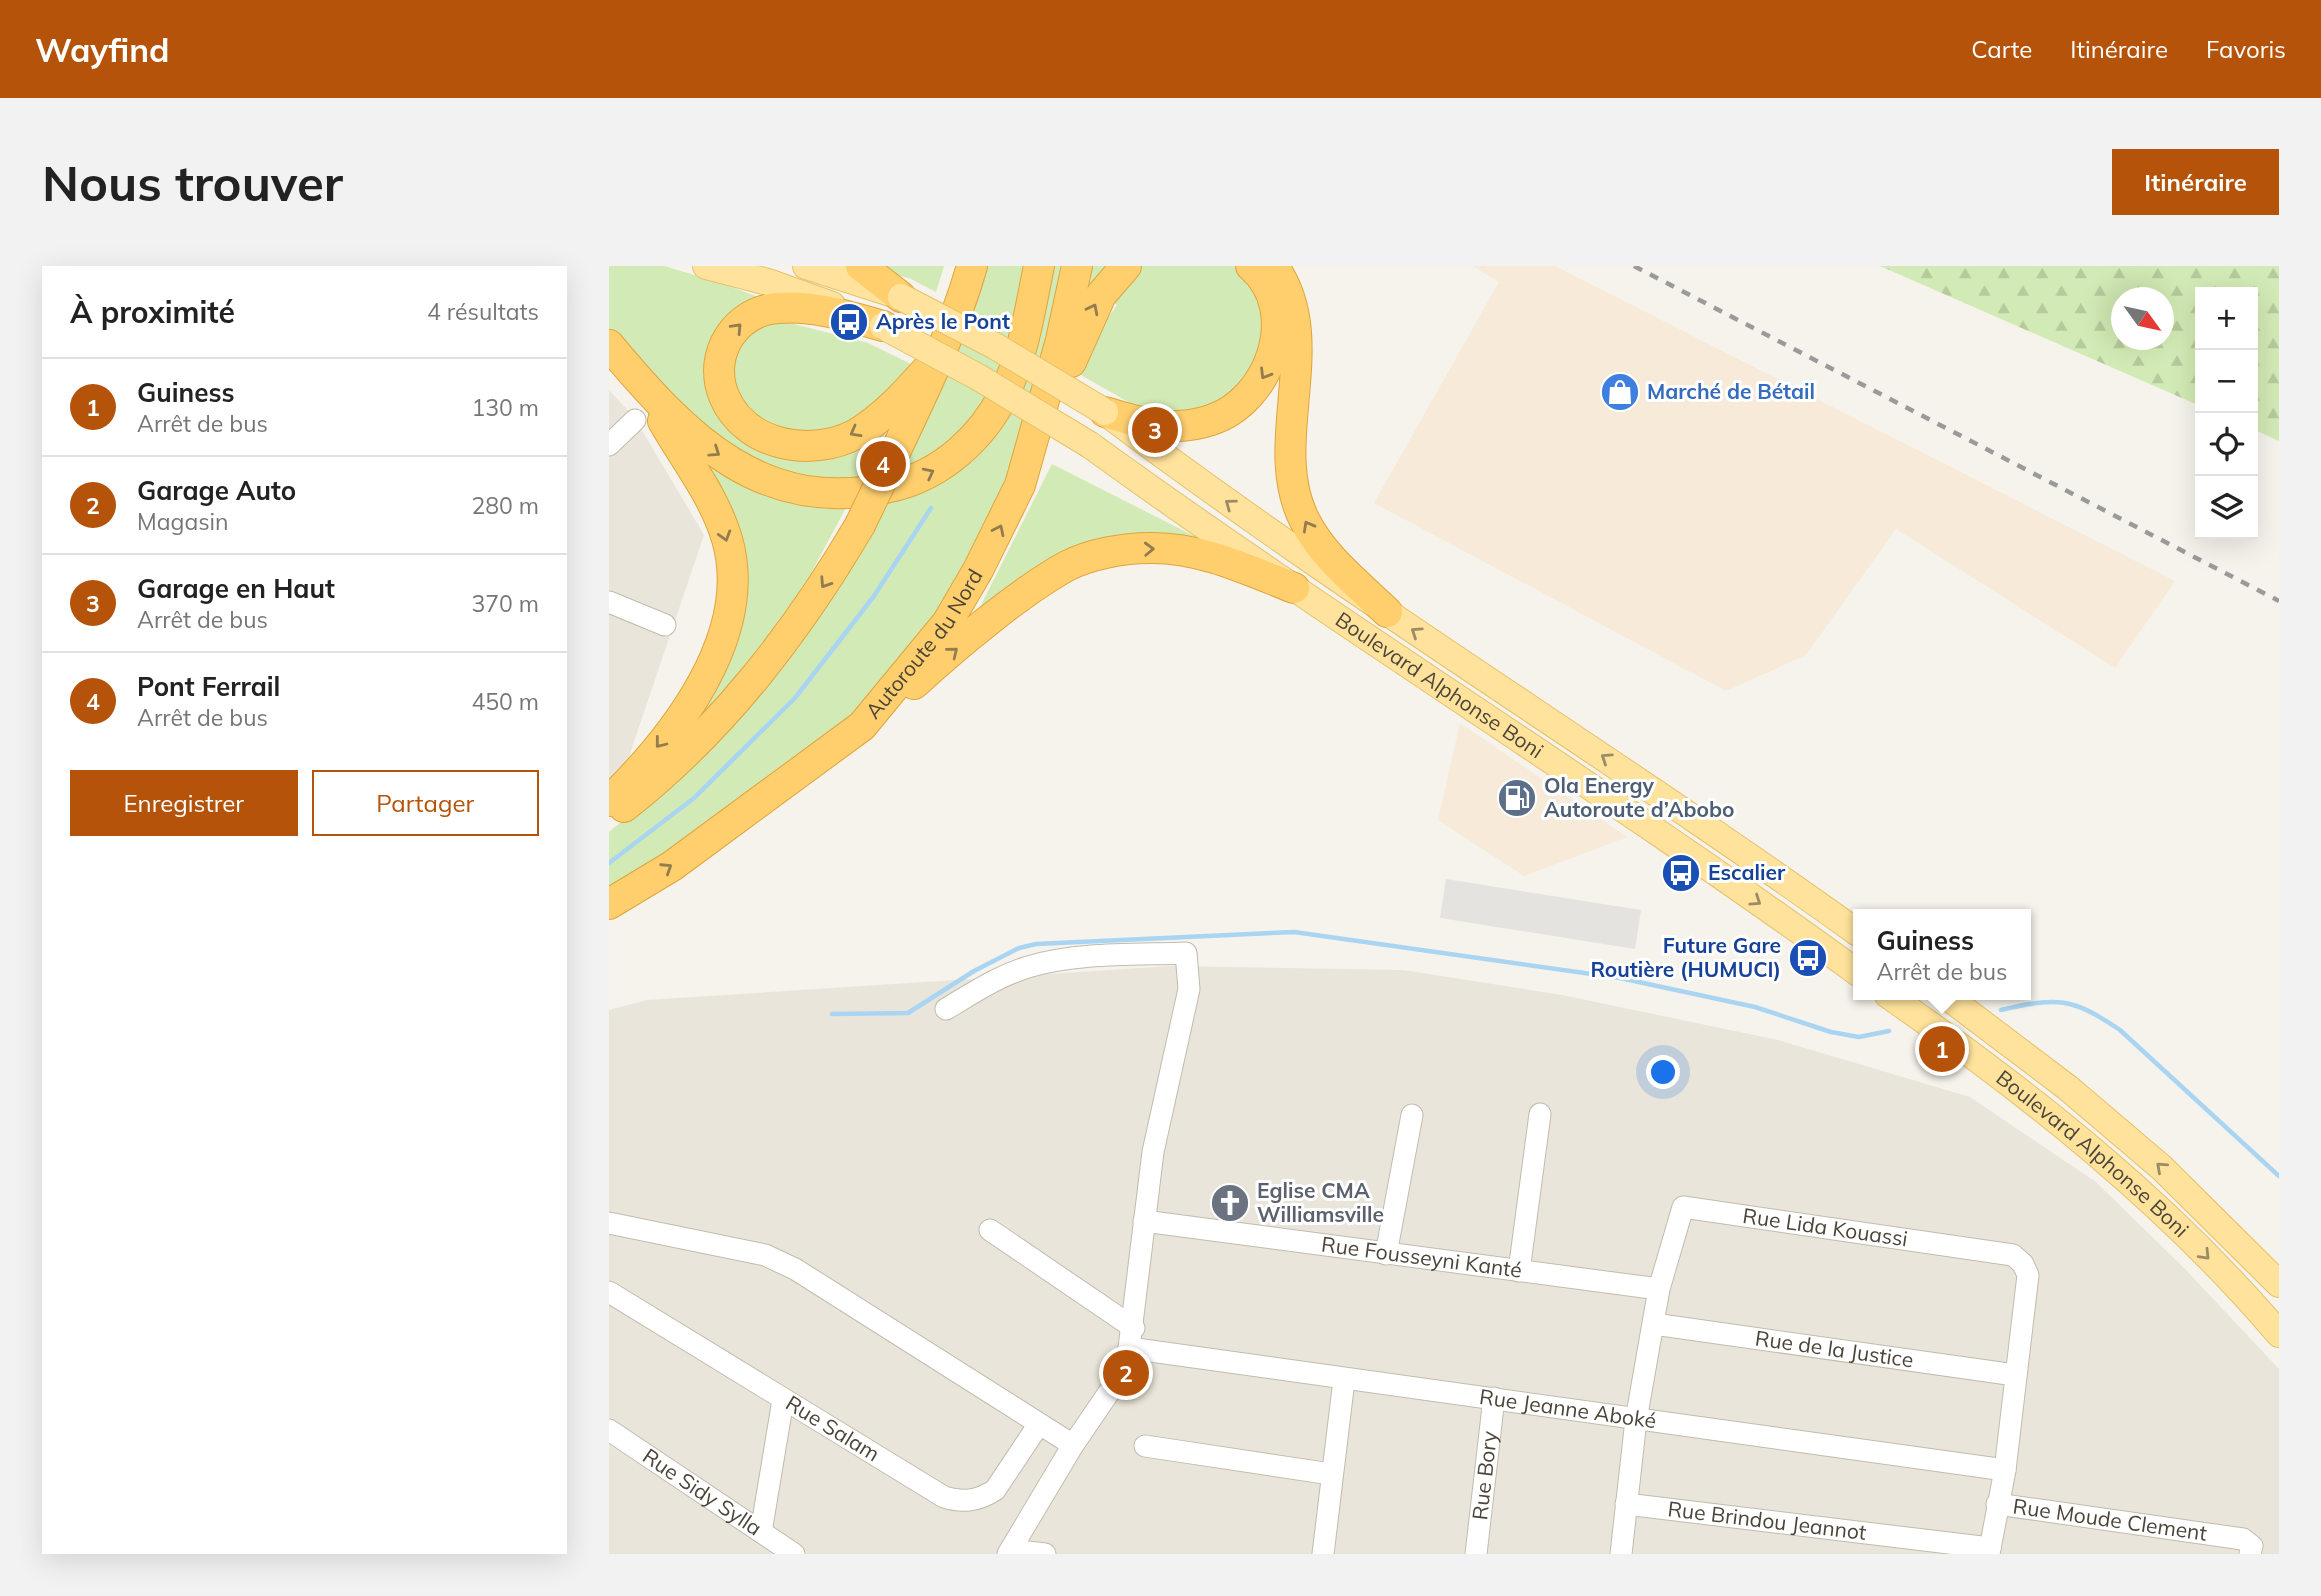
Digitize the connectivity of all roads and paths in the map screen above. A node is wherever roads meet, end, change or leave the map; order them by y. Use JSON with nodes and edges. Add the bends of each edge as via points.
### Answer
{"nodes":[{"id":1,"x":706,"y":266,"type":"edge"},
{"id":2,"x":806,"y":266,"type":"edge"},
{"id":3,"x":861,"y":266,"type":"edge"},
{"id":4,"x":960,"y":266,"type":"edge"},
{"id":5,"x":972,"y":266,"type":"edge"},
{"id":6,"x":1039,"y":266,"type":"edge"},
{"id":7,"x":1077,"y":266,"type":"edge"},
{"id":8,"x":1126,"y":266,"type":"edge"},
{"id":9,"x":1251,"y":266,"type":"edge"},
{"id":10,"x":1273,"y":266,"type":"edge"},
{"id":11,"x":901,"y":297,"type":"junction"},
{"id":12,"x":959,"y":312,"type":"junction"},
{"id":13,"x":883,"y":326,"type":"junction"},
{"id":14,"x":609,"y":345,"type":"edge"},
{"id":15,"x":941,"y":354,"type":"junction"},
{"id":16,"x":646,"y":390,"type":"junction"},
{"id":17,"x":1105,"y":412,"type":"junction"},
{"id":18,"x":635,"y":420,"type":"dead end"},
{"id":19,"x":609,"y":444,"type":"edge"},
{"id":20,"x":1020,"y":485,"type":"junction"},
{"id":21,"x":1294,"y":587,"type":"junction"},
{"id":22,"x":609,"y":602,"type":"edge"},
{"id":23,"x":1387,"y":612,"type":"junction"},
{"id":24,"x":664,"y":625,"type":"dead end"},
{"id":25,"x":862,"y":726,"type":"junction"},
{"id":26,"x":609,"y":800,"type":"edge"},
{"id":27,"x":609,"y":818,"type":"edge"},
{"id":28,"x":609,"y":904,"type":"edge"},
{"id":29,"x":1853,"y":929,"type":"edge"},
{"id":30,"x":1853,"y":971,"type":"edge"},
{"id":31,"x":1895,"y":1000,"type":"edge"},
{"id":32,"x":1952,"y":1000,"type":"edge"},
{"id":33,"x":946,"y":1009,"type":"dead end"},
{"id":34,"x":1540,"y":1114,"type":"dead end"},
{"id":35,"x":1412,"y":1115,"type":"dead end"},
{"id":36,"x":1144,"y":1221,"type":"junction"},
{"id":37,"x":609,"y":1223,"type":"edge"},
{"id":38,"x":990,"y":1230,"type":"dead end"},
{"id":39,"x":1386,"y":1254,"type":"junction"},
{"id":40,"x":1519,"y":1271,"type":"junction"},
{"id":41,"x":2279,"y":1284,"type":"edge"},
{"id":42,"x":1659,"y":1289,"type":"junction"},
{"id":43,"x":609,"y":1292,"type":"edge"},
{"id":44,"x":1654,"y":1324,"type":"junction"},
{"id":45,"x":2279,"y":1334,"type":"edge"},
{"id":46,"x":1132,"y":1338,"type":"junction"},
{"id":47,"x":2015,"y":1375,"type":"junction"},
{"id":48,"x":1344,"y":1380,"type":"junction"},
{"id":49,"x":1493,"y":1398,"type":"junction"},
{"id":50,"x":783,"y":1400,"type":"junction"},
{"id":51,"x":1636,"y":1420,"type":"junction"},
{"id":52,"x":1039,"y":1424,"type":"junction"},
{"id":53,"x":609,"y":1430,"type":"edge"},
{"id":54,"x":1073,"y":1445,"type":"junction"},
{"id":55,"x":1145,"y":1446,"type":"dead end"},
{"id":56,"x":2005,"y":1470,"type":"junction"},
{"id":57,"x":1331,"y":1474,"type":"junction"},
{"id":58,"x":1626,"y":1504,"type":"junction"},
{"id":59,"x":1997,"y":1504,"type":"junction"},
{"id":60,"x":761,"y":1532,"type":"junction"},
{"id":61,"x":1989,"y":1551,"type":"edge"},
{"id":62,"x":1009,"y":1552,"type":"edge"},
{"id":63,"x":794,"y":1554,"type":"edge"},
{"id":64,"x":1045,"y":1554,"type":"edge"},
{"id":65,"x":1323,"y":1554,"type":"edge"},
{"id":66,"x":1476,"y":1554,"type":"edge"},
{"id":67,"x":1621,"y":1554,"type":"edge"},
{"id":68,"x":2251,"y":1554,"type":"edge"}],
"edges":[{"from":1,"to":13,"type":"main road","name":"Boulevard Alphonse Boni","via":[[768,282]]},
{"from":2,"to":11,"type":"main road","name":"Boulevard Alphonse Boni"},
{"from":3,"to":11,"type":"highway"},
{"from":4,"to":12,"type":"highway"},
{"from":5,"to":12,"type":"highway"},
{"from":16,"to":6,"type":"highway","one_way":true,"via":[[716,453],[773,483],[848,496],[902,484],[933,473],[959,453],[1003,397],[1020,353]]},
{"from":7,"to":20,"type":"highway","name":"Autoroute du Nord"},
{"from":20,"to":8,"type":"highway","one_way":true,"via":[[1043,446],[1087,322],[1101,295]]},
{"from":9,"to":17,"type":"highway","one_way":true,"via":[[1269,294],[1277,340],[1271,364],[1248,396],[1211,420],[1167,427]]},
{"from":23,"to":10,"type":"highway","one_way":true,"via":[[1314,537],[1296,498],[1291,464],[1296,333],[1290,301]]},
{"from":11,"to":17,"type":"main road","name":"Boulevard Alphonse Boni","bridge":true},
{"from":12,"to":15,"type":"highway"},
{"from":15,"to":13,"type":"highway","one_way":true,"via":[[876,419],[855,434],[821,446],[801,448],[765,437],[734,413],[724,396],[720,359],[726,340],[738,323],[755,312],[799,307]]},
{"from":13,"to":21,"type":"main road","name":"Boulevard Alphonse Boni","bridge":true,"via":[[1090,444]]},
{"from":14,"to":16,"type":"highway"},
{"from":15,"to":27,"type":"highway","one_way":true,"bridge":true,"via":[[860,525],[825,584],[736,701],[653,784]]},
{"from":16,"to":26,"type":"highway","one_way":true,"via":[[716,510],[733,570],[733,598],[716,652],[693,695],[647,760]]},
{"from":23,"to":17,"type":"main road","name":"Boulevard Alphonse Boni","one_way":true},
{"from":18,"to":19,"type":"street"},
{"from":25,"to":20,"type":"highway","name":"Autoroute du Nord","one_way":true,"via":[[947,623]]},
{"from":25,"to":21,"type":"highway","one_way":true,"via":[[1025,594],[1068,566],[1098,556],[1150,548],[1203,554]]},
{"from":21,"to":30,"type":"main road","name":"Boulevard Alphonse Boni","one_way":true},
{"from":22,"to":24,"type":"street"},
{"from":29,"to":23,"type":"main road","name":"Boulevard Alphonse Boni","one_way":true,"via":[[1724,837]]},
{"from":28,"to":25,"type":"highway","name":"Autoroute du Nord","one_way":true,"via":[[703,844]]},
{"from":31,"to":45,"type":"main road","name":"Boulevard Alphonse Boni","one_way":true,"via":[[2140,1189]]},
{"from":41,"to":32,"type":"main road","name":"Boulevard Alphonse Boni","one_way":true,"via":[[2162,1168],[2069,1088]]},
{"from":33,"to":36,"type":"street","via":[[989,982],[1027,967],[1059,960],[1186,953],[1189,989],[1153,1152]]},
{"from":34,"to":40,"type":"street"},
{"from":35,"to":39,"type":"street"},
{"from":36,"to":39,"type":"street","name":"Rue Fousseyni Kanté"},
{"from":36,"to":46,"type":"street"},
{"from":37,"to":52,"type":"street","via":[[765,1255],[795,1269]]},
{"from":38,"to":46,"type":"street"},
{"from":39,"to":40,"type":"street","name":"Rue Fousseyni Kanté"},
{"from":40,"to":42,"type":"street","name":"Rue Fousseyni Kanté"},
{"from":42,"to":44,"type":"street","name":"Rue Lida Kouassi"},
{"from":42,"to":47,"type":"street","name":"Rue Lida Kouassi","via":[[1683,1207],[2013,1255],[2028,1275]]},
{"from":43,"to":50,"type":"street","name":"Rue Salam"},
{"from":44,"to":47,"type":"street","name":"Rue de la Justice"},
{"from":44,"to":51,"type":"street","name":"Rue Lida Kouassi"},
{"from":46,"to":48,"type":"street","name":"Rue Jeanne Aboké"},
{"from":46,"to":54,"type":"street","via":[[1118,1380]]},
{"from":47,"to":56,"type":"street","name":"Rue Lida Kouassi"},
{"from":48,"to":49,"type":"street","name":"Rue Jeanne Aboké"},
{"from":48,"to":57,"type":"street"},
{"from":49,"to":51,"type":"street","name":"Rue Jeanne Aboké"},
{"from":49,"to":66,"type":"street","name":"Rue Bory"},
{"from":50,"to":52,"type":"street","name":"Rue Salam","via":[[957,1501],[984,1497],[995,1490]]},
{"from":50,"to":60,"type":"street"},
{"from":51,"to":56,"type":"street","name":"Rue Jeanne Aboké"},
{"from":51,"to":58,"type":"street","name":"Rue Lida Kouassi"},
{"from":52,"to":54,"type":"street"},
{"from":53,"to":60,"type":"street","name":"Rue Sidy Sylla"},
{"from":54,"to":62,"type":"street"},
{"from":55,"to":57,"type":"street"},
{"from":56,"to":59,"type":"street","name":"Rue Lida Kouassi"},
{"from":57,"to":65,"type":"street"},
{"from":58,"to":61,"type":"street","name":"Rue Brindou Jeannot"},
{"from":58,"to":67,"type":"street","name":"Rue Lida Kouassi"},
{"from":59,"to":61,"type":"street","name":"Rue Lida Kouassi"},
{"from":59,"to":68,"type":"street","name":"Rue Moude Clement","via":[[2243,1539],[2252,1546]]},
{"from":60,"to":63,"type":"street","name":"Rue Sidy Sylla"},
{"from":62,"to":64,"type":"street"}]}
